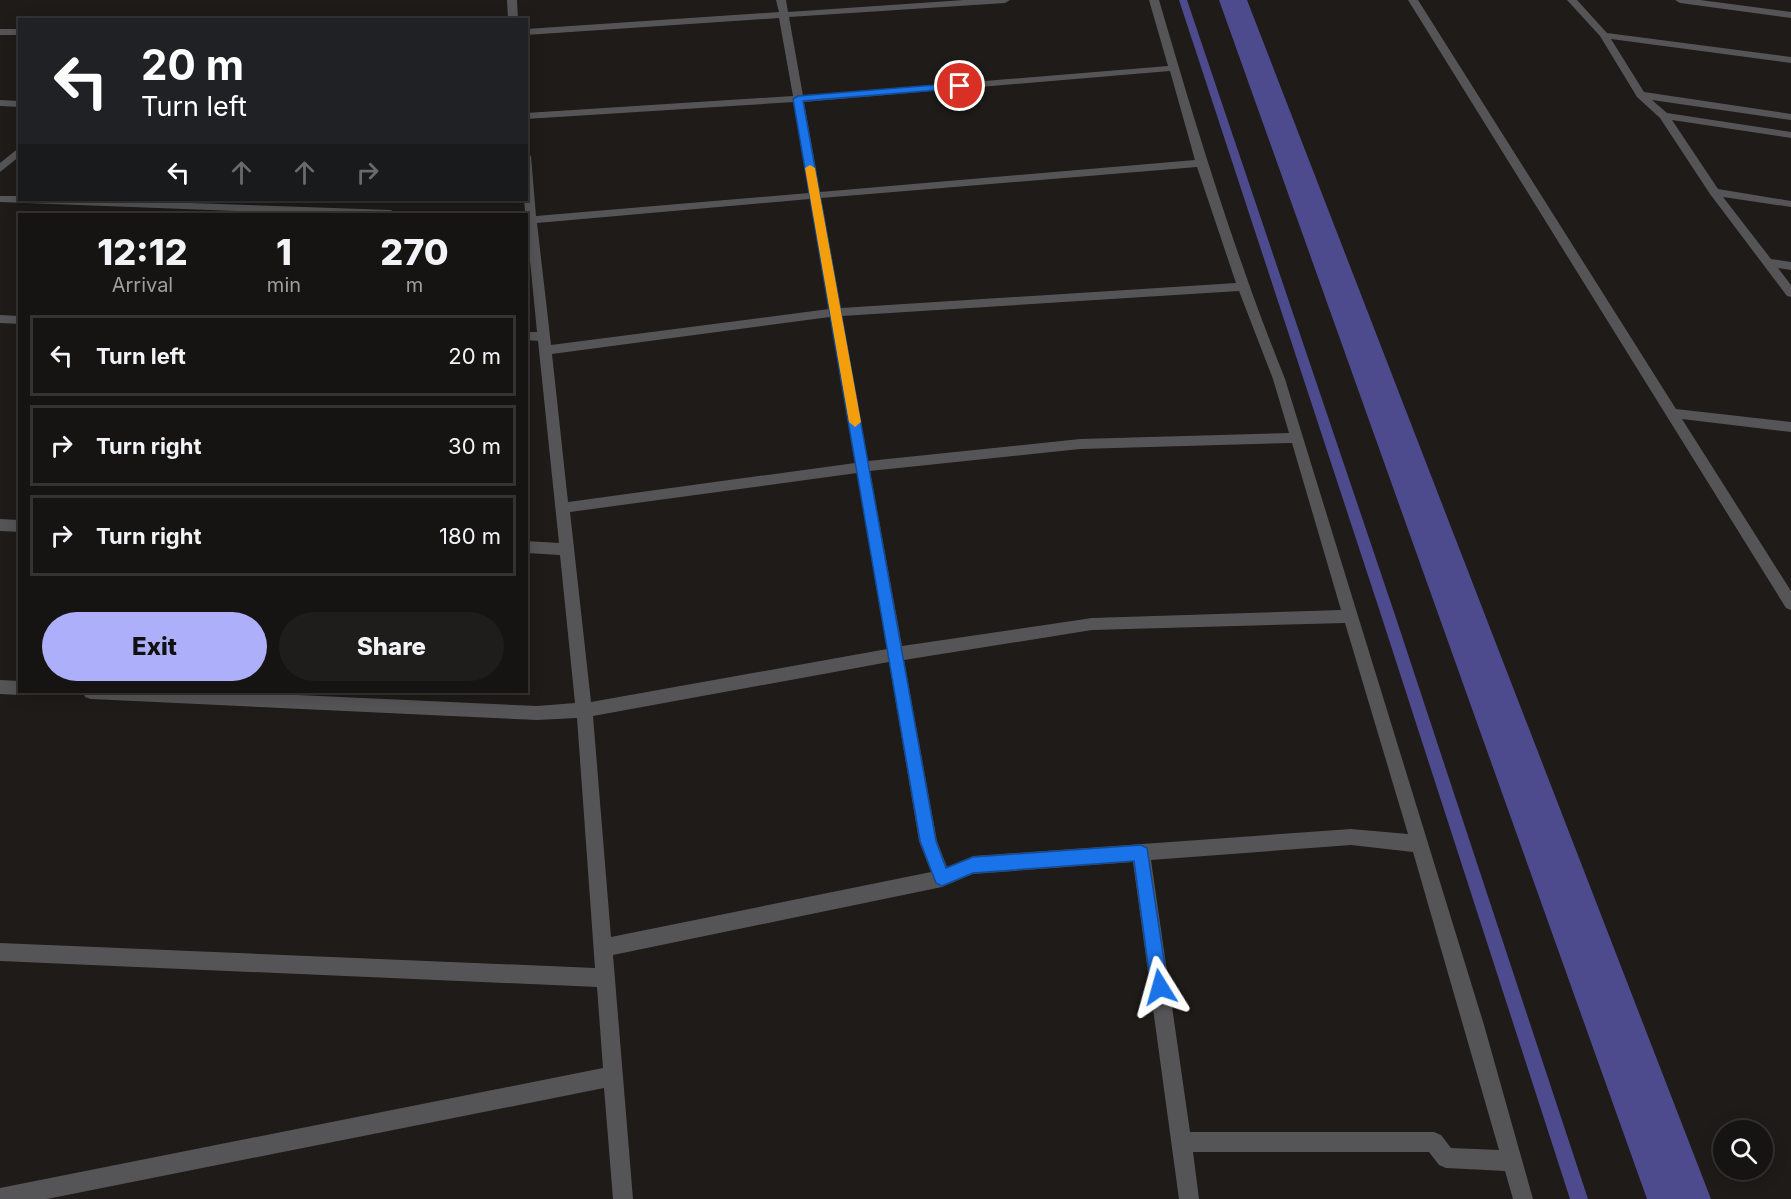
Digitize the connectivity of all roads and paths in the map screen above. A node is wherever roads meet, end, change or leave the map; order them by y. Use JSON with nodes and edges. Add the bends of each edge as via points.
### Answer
{"nodes":[{"id":1,"x":512,"y":0,"type":"edge"},
{"id":2,"x":780,"y":0,"type":"edge"},
{"id":3,"x":1005,"y":0,"type":"edge"},
{"id":4,"x":1154,"y":0,"type":"edge"},
{"id":5,"x":1413,"y":0,"type":"edge"},
{"id":6,"x":1572,"y":0,"type":"edge"},
{"id":7,"x":1680,"y":0,"type":"edge"},
{"id":8,"x":783,"y":15,"type":"junction"},
{"id":9,"x":1791,"y":15,"type":"edge"},
{"id":10,"x":513,"y":18,"type":"edge"},
{"id":11,"x":0,"y":32,"type":"edge"},
{"id":12,"x":18,"y":32,"type":"edge"},
{"id":13,"x":528,"y":32,"type":"edge"},
{"id":14,"x":1604,"y":35,"type":"junction"},
{"id":15,"x":1791,"y":60,"type":"edge"},
{"id":16,"x":1175,"y":68,"type":"junction"},
{"id":17,"x":1641,"y":95,"type":"junction"},
{"id":18,"x":798,"y":99,"type":"junction"},
{"id":19,"x":0,"y":103,"type":"edge"},
{"id":20,"x":18,"y":104,"type":"edge"},
{"id":21,"x":528,"y":116,"type":"edge"},
{"id":22,"x":1664,"y":116,"type":"junction"},
{"id":23,"x":1791,"y":117,"type":"edge"},
{"id":24,"x":1791,"y":135,"type":"edge"},
{"id":25,"x":18,"y":152,"type":"edge"},
{"id":26,"x":1202,"y":163,"type":"junction"},
{"id":27,"x":0,"y":169,"type":"edge"},
{"id":28,"x":1714,"y":192,"type":"junction"},
{"id":29,"x":814,"y":195,"type":"junction"},
{"id":30,"x":0,"y":199,"type":"edge"},
{"id":31,"x":528,"y":199,"type":"edge"},
{"id":32,"x":18,"y":200,"type":"edge"},
{"id":33,"x":52,"y":201,"type":"edge"},
{"id":34,"x":1791,"y":204,"type":"edge"},
{"id":35,"x":365,"y":213,"type":"edge"},
{"id":36,"x":529,"y":220,"type":"edge"},
{"id":37,"x":1767,"y":262,"type":"junction"},
{"id":38,"x":1791,"y":266,"type":"edge"},
{"id":39,"x":1244,"y":287,"type":"junction"},
{"id":40,"x":1791,"y":293,"type":"edge"},
{"id":41,"x":835,"y":312,"type":"junction"},
{"id":42,"x":0,"y":319,"type":"edge"},
{"id":43,"x":18,"y":320,"type":"edge"},
{"id":44,"x":528,"y":337,"type":"edge"},
{"id":45,"x":544,"y":343,"type":"junction"},
{"id":46,"x":1671,"y":413,"type":"junction"},
{"id":47,"x":1791,"y":427,"type":"edge"},
{"id":48,"x":1297,"y":438,"type":"junction"},
{"id":49,"x":862,"y":466,"type":"junction"},
{"id":50,"x":562,"y":508,"type":"junction"},
{"id":51,"x":0,"y":525,"type":"edge"},
{"id":52,"x":18,"y":526,"type":"edge"},
{"id":53,"x":528,"y":548,"type":"edge"},
{"id":54,"x":567,"y":549,"type":"junction"},
{"id":55,"x":1791,"y":604,"type":"edge"},
{"id":56,"x":1349,"y":616,"type":"junction"},
{"id":57,"x":896,"y":654,"type":"junction"},
{"id":58,"x":0,"y":687,"type":"edge"},
{"id":59,"x":18,"y":688,"type":"edge"},
{"id":60,"x":113,"y":693,"type":"edge"},
{"id":61,"x":584,"y":710,"type":"junction"},
{"id":62,"x":1419,"y":844,"type":"junction"},
{"id":63,"x":1141,"y":853,"type":"junction"},
{"id":64,"x":942,"y":878,"type":"junction"},
{"id":65,"x":603,"y":948,"type":"junction"},
{"id":66,"x":0,"y":952,"type":"edge"},
{"id":67,"x":605,"y":978,"type":"junction"},
{"id":68,"x":613,"y":1076,"type":"junction"},
{"id":69,"x":1181,"y":1142,"type":"junction"},
{"id":70,"x":1512,"y":1161,"type":"junction"},
{"id":71,"x":0,"y":1198,"type":"edge"},
{"id":72,"x":623,"y":1199,"type":"edge"},
{"id":73,"x":1189,"y":1199,"type":"edge"},
{"id":74,"x":1522,"y":1199,"type":"edge"}],
"edges":[{"from":1,"to":10,"type":"street"},
{"from":2,"to":8,"type":"street"},
{"from":3,"to":8,"type":"street"},
{"from":4,"to":16,"type":"street"},
{"from":5,"to":46,"type":"street"},
{"from":6,"to":14,"type":"street"},
{"from":7,"to":9,"type":"street"},
{"from":8,"to":13,"type":"street"},
{"from":8,"to":18,"type":"street"},
{"from":11,"to":12,"type":"street"},
{"from":14,"to":15,"type":"street"},
{"from":14,"to":17,"type":"street"},
{"from":16,"to":18,"type":"street"},
{"from":16,"to":26,"type":"street"},
{"from":17,"to":22,"type":"street"},
{"from":17,"to":23,"type":"street"},
{"from":18,"to":21,"type":"street"},
{"from":18,"to":29,"type":"street"},
{"from":19,"to":20,"type":"street"},
{"from":22,"to":24,"type":"street"},
{"from":22,"to":28,"type":"street"},
{"from":25,"to":27,"type":"street"},
{"from":26,"to":29,"type":"street"},
{"from":26,"to":39,"type":"street"},
{"from":28,"to":34,"type":"street"},
{"from":28,"to":37,"type":"street"},
{"from":29,"to":36,"type":"street"},
{"from":29,"to":41,"type":"street"},
{"from":30,"to":32,"type":"street"},
{"from":31,"to":36,"type":"street"},
{"from":33,"to":35,"type":"street"},
{"from":36,"to":45,"type":"street"},
{"from":37,"to":38,"type":"street"},
{"from":37,"to":40,"type":"street"},
{"from":39,"to":41,"type":"street"},
{"from":39,"to":48,"type":"street","via":[[1280,379]]},
{"from":41,"to":45,"type":"street"},
{"from":41,"to":49,"type":"street"},
{"from":42,"to":43,"type":"street"},
{"from":44,"to":45,"type":"street"},
{"from":45,"to":50,"type":"street"},
{"from":46,"to":47,"type":"street"},
{"from":46,"to":55,"type":"street"},
{"from":48,"to":49,"type":"street","via":[[1080,444]]},
{"from":48,"to":56,"type":"street"},
{"from":49,"to":50,"type":"street"},
{"from":49,"to":57,"type":"street"},
{"from":50,"to":54,"type":"street"},
{"from":51,"to":52,"type":"street"},
{"from":53,"to":54,"type":"street"},
{"from":54,"to":61,"type":"street"},
{"from":56,"to":57,"type":"street","via":[[1092,624]]},
{"from":56,"to":62,"type":"street"},
{"from":57,"to":61,"type":"street"},
{"from":57,"to":64,"type":"street","via":[[928,841]]},
{"from":58,"to":59,"type":"street"},
{"from":60,"to":61,"type":"street","via":[[537,712]]},
{"from":61,"to":65,"type":"street"},
{"from":62,"to":63,"type":"street","via":[[1351,837]]},
{"from":62,"to":70,"type":"street"},
{"from":63,"to":64,"type":"street","via":[[973,865]]},
{"from":63,"to":69,"type":"street"},
{"from":64,"to":65,"type":"street"},
{"from":65,"to":67,"type":"street"},
{"from":66,"to":67,"type":"street"},
{"from":67,"to":68,"type":"street"},
{"from":68,"to":71,"type":"street"},
{"from":68,"to":72,"type":"street"},
{"from":69,"to":70,"type":"street","via":[[1434,1142],[1446,1158]]},
{"from":69,"to":73,"type":"street"},
{"from":70,"to":74,"type":"street"}]}
